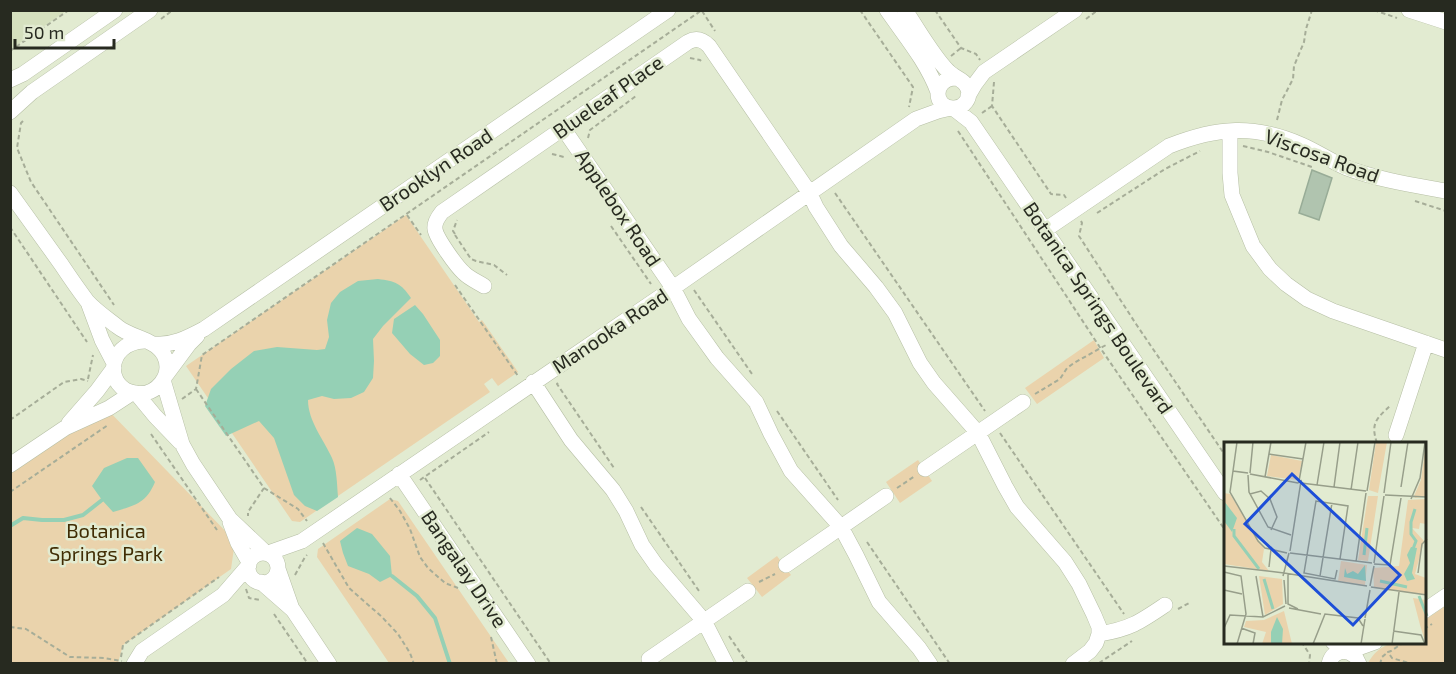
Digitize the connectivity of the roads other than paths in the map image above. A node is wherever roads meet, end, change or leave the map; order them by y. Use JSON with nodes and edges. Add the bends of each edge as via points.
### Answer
{"nodes":[{"id":1,"x":116,"y":10,"type":"edge"},
{"id":2,"x":150,"y":10,"type":"edge"},
{"id":3,"x":669,"y":10,"type":"edge"},
{"id":4,"x":887,"y":10,"type":"edge"},
{"id":5,"x":905,"y":10,"type":"edge"},
{"id":6,"x":1075,"y":10,"type":"edge"},
{"id":7,"x":1409,"y":10,"type":"edge"},
{"id":8,"x":1446,"y":22,"type":"edge"},
{"id":9,"x":985,"y":71,"type":"junction"},
{"id":10,"x":956,"y":78,"type":"junction"},
{"id":11,"x":10,"y":80,"type":"edge"},
{"id":12,"x":938,"y":93,"type":"junction"},
{"id":13,"x":968,"y":98,"type":"junction"},
{"id":14,"x":952,"y":108,"type":"junction"},
{"id":15,"x":10,"y":112,"type":"edge"},
{"id":16,"x":916,"y":119,"type":"junction"},
{"id":17,"x":971,"y":122,"type":"junction"},
{"id":18,"x":563,"y":128,"type":"junction"},
{"id":19,"x":1230,"y":137,"type":"junction"},
{"id":20,"x":1446,"y":191,"type":"edge"},
{"id":21,"x":809,"y":192,"type":"junction"},
{"id":22,"x":10,"y":193,"type":"edge"},
{"id":23,"x":1045,"y":230,"type":"junction"},
{"id":24,"x":484,"y":286,"type":"dead end"},
{"id":25,"x":676,"y":294,"type":"junction"},
{"id":26,"x":88,"y":302,"type":"junction"},
{"id":27,"x":204,"y":330,"type":"junction"},
{"id":28,"x":148,"y":342,"type":"junction"},
{"id":29,"x":1426,"y":343,"type":"junction"},
{"id":30,"x":1446,"y":350,"type":"edge"},
{"id":31,"x":114,"y":365,"type":"junction"},
{"id":32,"x":164,"y":378,"type":"junction"},
{"id":33,"x":533,"y":382,"type":"junction"},
{"id":34,"x":134,"y":393,"type":"junction"},
{"id":35,"x":1023,"y":402,"type":"road end"},
{"id":36,"x":65,"y":428,"type":"junction"},
{"id":37,"x":978,"y":434,"type":"junction"},
{"id":38,"x":1396,"y":435,"type":"dead end"},
{"id":39,"x":182,"y":444,"type":"junction"},
{"id":40,"x":10,"y":465,"type":"edge"},
{"id":41,"x":925,"y":470,"type":"road end"},
{"id":42,"x":399,"y":474,"type":"junction"},
{"id":43,"x":1224,"y":492,"type":"edge"},
{"id":44,"x":886,"y":496,"type":"road end"},
{"id":45,"x":230,"y":519,"type":"junction"},
{"id":46,"x":841,"y":527,"type":"junction"},
{"id":47,"x":308,"y":545,"type":"junction"},
{"id":48,"x":267,"y":553,"type":"junction"},
{"id":49,"x":249,"y":564,"type":"junction"},
{"id":50,"x":786,"y":565,"type":"road end"},
{"id":51,"x":278,"y":568,"type":"junction"},
{"id":52,"x":255,"y":584,"type":"junction"},
{"id":53,"x":748,"y":591,"type":"road end"},
{"id":54,"x":223,"y":595,"type":"junction"},
{"id":55,"x":1446,"y":596,"type":"edge"},
{"id":56,"x":1165,"y":605,"type":"dead end"},
{"id":57,"x":293,"y":610,"type":"junction"},
{"id":58,"x":1426,"y":610,"type":"edge"},
{"id":59,"x":709,"y":617,"type":"junction"},
{"id":60,"x":1100,"y":634,"type":"junction"},
{"id":61,"x":1323,"y":644,"type":"edge"},
{"id":62,"x":1365,"y":644,"type":"edge"},
{"id":63,"x":1375,"y":644,"type":"edge"},
{"id":64,"x":1342,"y":648,"type":"edge"},
{"id":65,"x":649,"y":659,"type":"dead end"},
{"id":66,"x":134,"y":663,"type":"edge"},
{"id":67,"x":329,"y":663,"type":"edge"},
{"id":68,"x":528,"y":663,"type":"edge"},
{"id":69,"x":726,"y":663,"type":"edge"},
{"id":70,"x":930,"y":663,"type":"edge"},
{"id":71,"x":1073,"y":663,"type":"edge"},
{"id":72,"x":1328,"y":663,"type":"edge"},
{"id":73,"x":1361,"y":663,"type":"edge"}],
"edges":[{"from":1,"to":11,"type":"street"},
{"from":2,"to":15,"type":"street"},
{"from":3,"to":27,"type":"street","name":"Brooklyn Road"},
{"from":4,"to":12,"type":"street","via":[[925,65]]},
{"from":5,"to":10,"type":"street"},
{"from":6,"to":9,"type":"street"},
{"from":7,"to":8,"type":"street"},
{"from":9,"to":10,"type":"street"},
{"from":9,"to":13,"type":"street"},
{"from":10,"to":12,"type":"street","via":[[941,83]]},
{"from":10,"to":13,"type":"street","via":[[968,87]]},
{"from":12,"to":14,"type":"street","via":[[942,104]]},
{"from":12,"to":16,"type":"street","name":"Manooka Road"},
{"from":13,"to":14,"type":"street","via":[[961,107]]},
{"from":13,"to":17,"type":"street","name":"Botanica Springs Boulevard"},
{"from":14,"to":16,"type":"street","name":"Manooka Road"},
{"from":14,"to":17,"type":"street","name":"Botanica Springs Boulevard"},
{"from":16,"to":21,"type":"street","name":"Manooka Road"},
{"from":17,"to":23,"type":"street","name":"Botanica Springs Boulevard"},
{"from":18,"to":21,"type":"street","name":"Blueleaf Place","via":[[688,42],[699,39],[710,46]]},
{"from":18,"to":24,"type":"street","name":"Blueleaf Place","via":[[438,217],[435,228],[441,243],[459,268]]},
{"from":18,"to":25,"type":"street","name":"Applebox Road"},
{"from":19,"to":20,"type":"street","name":"Viscosa Road","via":[[1241,130],[1273,135],[1347,168]]},
{"from":19,"to":23,"type":"street","name":"Viscosa Road","via":[[1216,132],[1169,146]]},
{"from":19,"to":29,"type":"street","via":[[1233,195],[1252,246],[1270,269],[1307,299]]},
{"from":21,"to":25,"type":"street","name":"Manooka Road"},
{"from":21,"to":37,"type":"street","via":[[841,246],[895,313],[920,363]]},
{"from":22,"to":26,"type":"street"},
{"from":23,"to":43,"type":"street","name":"Botanica Springs Boulevard"},
{"from":25,"to":33,"type":"street","name":"Manooka Road"},
{"from":25,"to":46,"type":"street","name":"Applebox Road","via":[[707,344],[756,402],[791,471]]},
{"from":26,"to":28,"type":"street","via":[[124,332]]},
{"from":26,"to":31,"type":"street"},
{"from":27,"to":28,"type":"street","name":"Brooklyn Road","via":[[164,345]]},
{"from":27,"to":32,"type":"street","name":"Brooklyn Road"},
{"from":28,"to":31,"type":"street","via":[[134,341],[124,346]]},
{"from":28,"to":32,"type":"street","via":[[165,357]]},
{"from":29,"to":30,"type":"street"},
{"from":29,"to":38,"type":"street"},
{"from":31,"to":34,"type":"street","via":[[119,383]]},
{"from":31,"to":36,"type":"street","via":[[92,386]]},
{"from":32,"to":34,"type":"street","via":[[147,393]]},
{"from":32,"to":39,"type":"street"},
{"from":33,"to":42,"type":"street","name":"Manooka Road"},
{"from":33,"to":59,"type":"street","via":[[571,440],[613,490],[656,565]]},
{"from":34,"to":36,"type":"street","via":[[112,414]]},
{"from":34,"to":39,"type":"street"},
{"from":35,"to":37,"type":"street"},
{"from":36,"to":40,"type":"street"},
{"from":37,"to":41,"type":"street"},
{"from":37,"to":60,"type":"street","via":[[1017,507],[1079,584]]},
{"from":39,"to":45,"type":"street"},
{"from":42,"to":47,"type":"street","name":"Manooka Road"},
{"from":42,"to":68,"type":"street","name":"Bangalay Drive"},
{"from":44,"to":46,"type":"street"},
{"from":45,"to":48,"type":"street"},
{"from":45,"to":49,"type":"street"},
{"from":46,"to":50,"type":"street"},
{"from":46,"to":70,"type":"street","name":"Applebox Road","via":[[879,602]]},
{"from":47,"to":48,"type":"street","name":"Manooka Road"},
{"from":47,"to":51,"type":"street","name":"Manooka Road"},
{"from":48,"to":49,"type":"street","via":[[256,555]]},
{"from":48,"to":51,"type":"street","via":[[275,558]]},
{"from":49,"to":52,"type":"street"},
{"from":49,"to":54,"type":"street"},
{"from":51,"to":52,"type":"street","via":[[274,578]]},
{"from":51,"to":57,"type":"street"},
{"from":52,"to":54,"type":"street"},
{"from":52,"to":57,"type":"street"},
{"from":53,"to":59,"type":"street"},
{"from":54,"to":66,"type":"street","via":[[142,651]]},
{"from":55,"to":58,"type":"street"},
{"from":56,"to":60,"type":"street","via":[[1135,625]]},
{"from":57,"to":67,"type":"street"},
{"from":59,"to":65,"type":"street"},
{"from":59,"to":69,"type":"street"},
{"from":60,"to":71,"type":"street","via":[[1090,651]]},
{"from":61,"to":72,"type":"street"},
{"from":62,"to":64,"type":"street"},
{"from":63,"to":73,"type":"street"},
{"from":64,"to":72,"type":"street"},
{"from":64,"to":73,"type":"street"}]}
